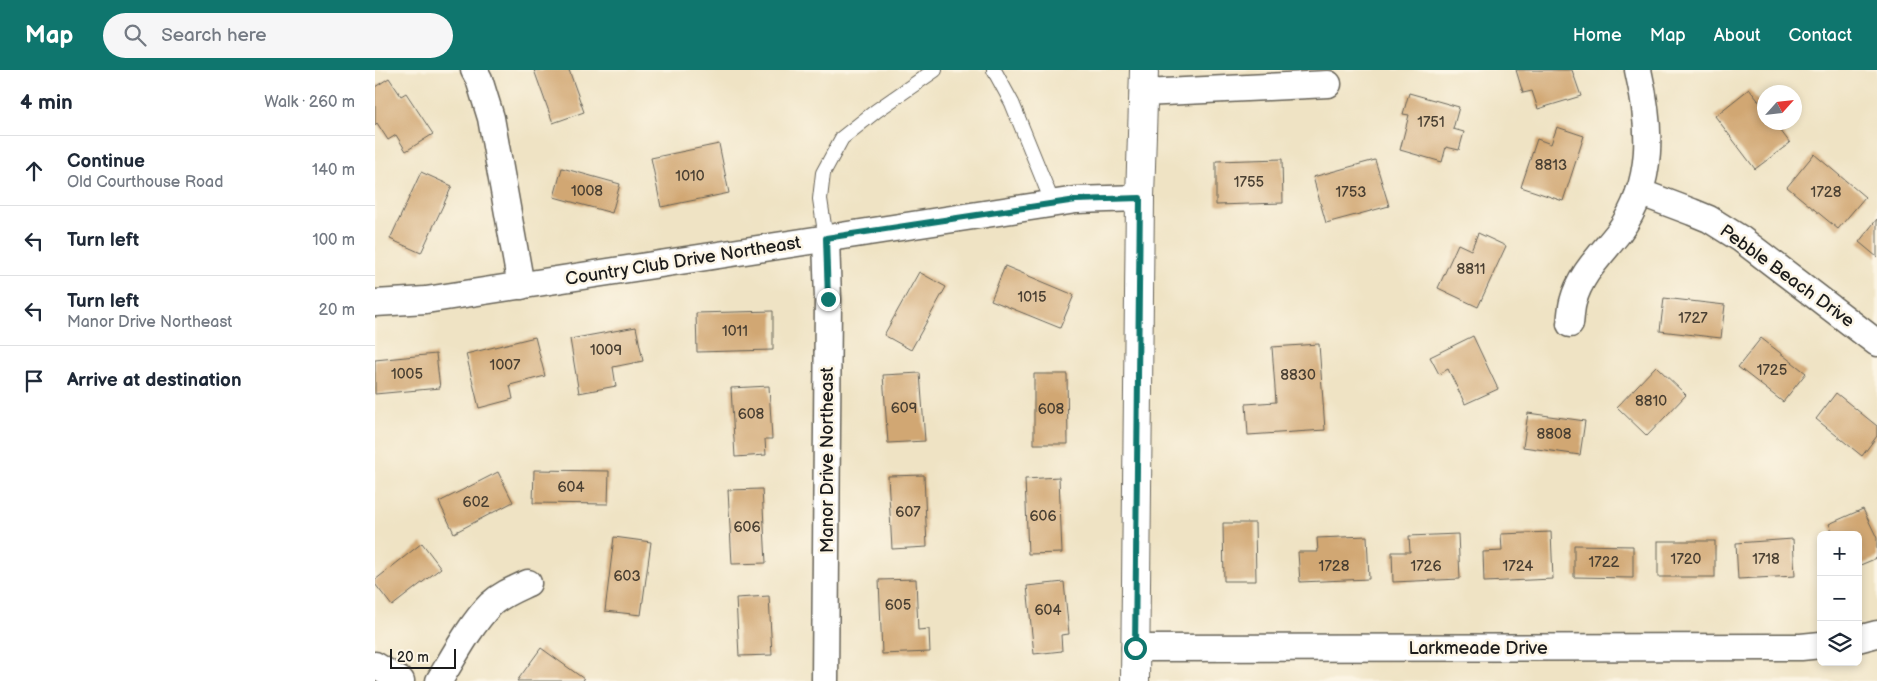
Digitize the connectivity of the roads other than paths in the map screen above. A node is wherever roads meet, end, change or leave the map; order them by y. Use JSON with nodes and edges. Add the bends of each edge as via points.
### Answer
{"nodes":[{"id":1,"x":475,"y":70,"type":"edge"},
{"id":2,"x":935,"y":70,"type":"edge"},
{"id":3,"x":995,"y":70,"type":"edge"},
{"id":4,"x":1638,"y":70,"type":"edge"},
{"id":5,"x":1143,"y":81,"type":"edge"},
{"id":6,"x":1328,"y":84,"type":"dead end"},
{"id":7,"x":1639,"y":192,"type":"junction"},
{"id":8,"x":1140,"y":198,"type":"junction"},
{"id":9,"x":1053,"y":204,"type":"junction"},
{"id":10,"x":826,"y":238,"type":"junction"},
{"id":11,"x":521,"y":286,"type":"junction"},
{"id":12,"x":375,"y":303,"type":"edge"},
{"id":13,"x":1570,"y":324,"type":"dead end"},
{"id":14,"x":1877,"y":343,"type":"edge"},
{"id":15,"x":528,"y":583,"type":"dead end"},
{"id":16,"x":1877,"y":634,"type":"edge"},
{"id":17,"x":1862,"y":638,"type":"edge"},
{"id":18,"x":1817,"y":645,"type":"edge"},
{"id":19,"x":1135,"y":648,"type":"junction"},
{"id":20,"x":375,"y":665,"type":"edge"},
{"id":21,"x":401,"y":681,"type":"edge"},
{"id":22,"x":439,"y":681,"type":"edge"},
{"id":23,"x":825,"y":681,"type":"edge"},
{"id":24,"x":1135,"y":681,"type":"edge"}],
"edges":[{"from":1,"to":11,"type":"street","via":[[491,118]]},
{"from":2,"to":10,"type":"lane","via":[[842,138],[823,173],[820,199]]},
{"from":3,"to":9,"type":"lane"},
{"from":4,"to":7,"type":"street","via":[[1645,99],[1648,138]]},
{"from":5,"to":6,"type":"street"},
{"from":5,"to":8,"type":"street"},
{"from":7,"to":13,"type":"street","via":[[1620,230],[1582,278],[1573,302]]},
{"from":7,"to":14,"type":"street","name":"Pebble Beach Drive","via":[[1709,219],[1741,239]]},
{"from":8,"to":9,"type":"street","name":"Country Club Drive Northeast"},
{"from":8,"to":19,"type":"street"},
{"from":9,"to":10,"type":"street","name":"Country Club Drive Northeast"},
{"from":10,"to":11,"type":"street","name":"Country Club Drive Northeast"},
{"from":10,"to":23,"type":"street","name":"Manor Drive Northeast"},
{"from":11,"to":12,"type":"street","name":"Country Club Drive Northeast","via":[[426,300]]},
{"from":15,"to":22,"type":"street","via":[[509,591],[492,604]]},
{"from":16,"to":17,"type":"street"},
{"from":18,"to":19,"type":"street","name":"Larkmeade Drive"},
{"from":19,"to":24,"type":"street"},
{"from":20,"to":21,"type":"street"}]}
